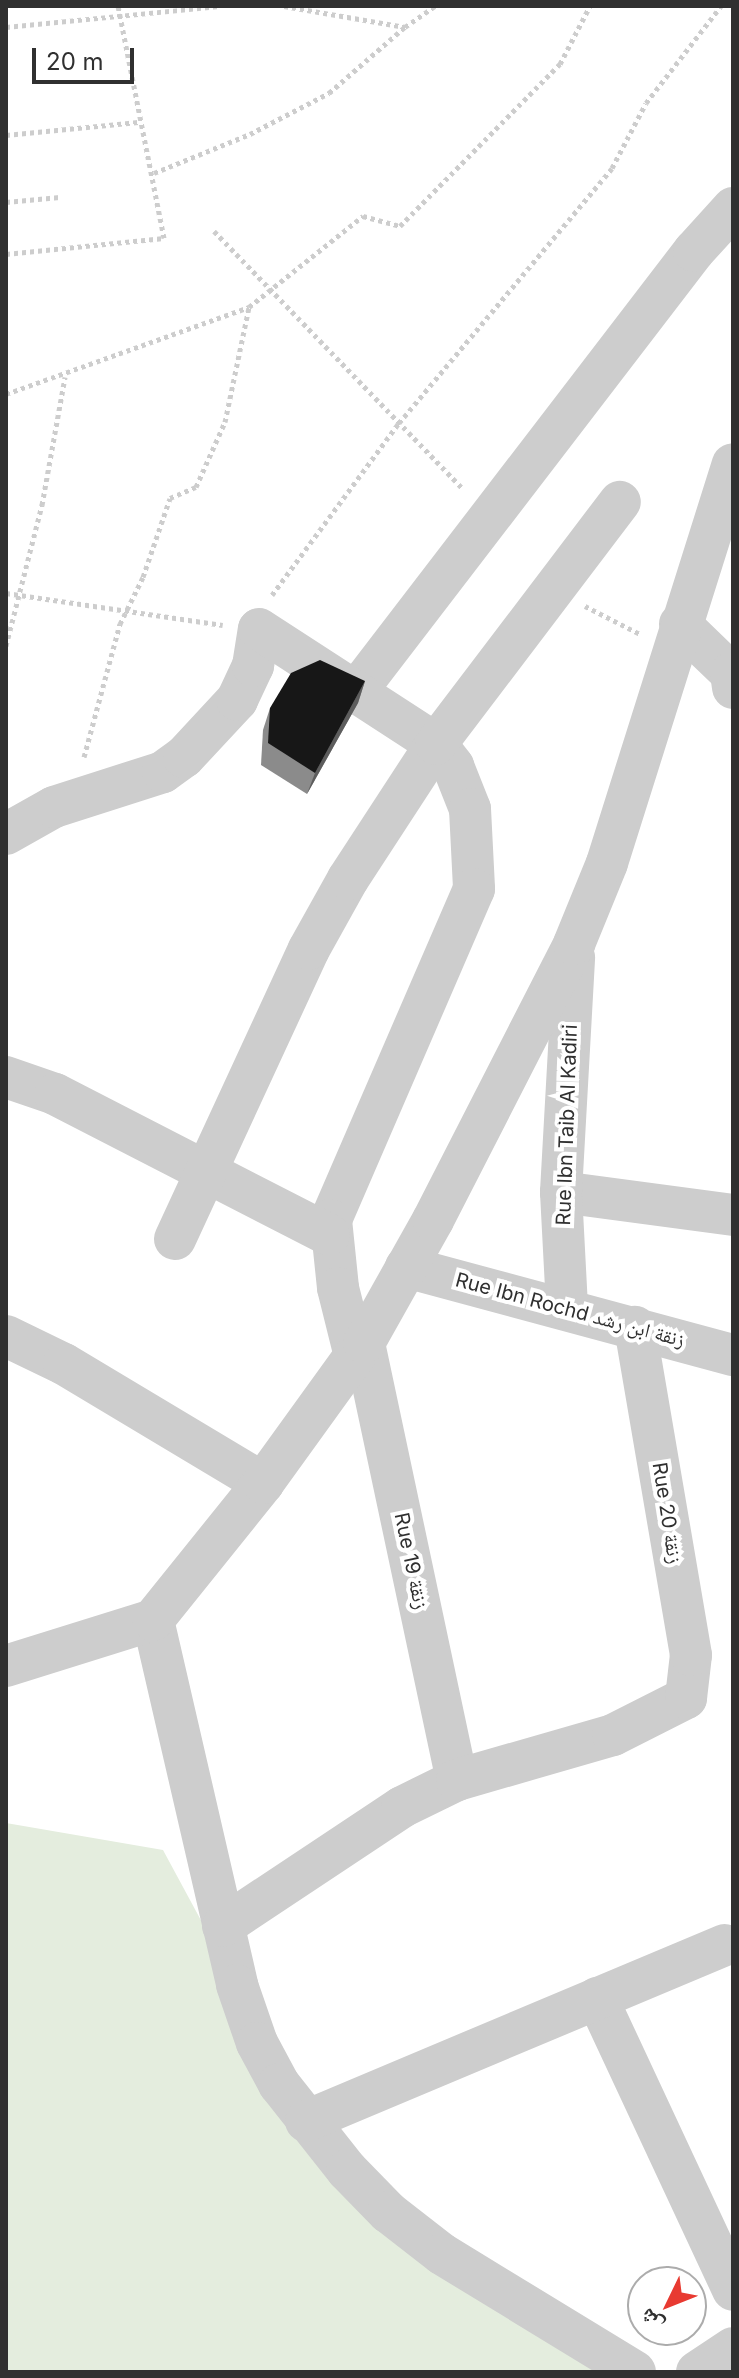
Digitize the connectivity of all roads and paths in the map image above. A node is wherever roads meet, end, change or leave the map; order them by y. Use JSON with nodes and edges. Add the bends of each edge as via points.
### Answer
{"nodes":[{"id":1,"x":219,"y":6,"type":"edge"},
{"id":2,"x":284,"y":6,"type":"edge"},
{"id":3,"x":435,"y":6,"type":"edge"},
{"id":4,"x":590,"y":6,"type":"edge"},
{"id":5,"x":721,"y":6,"type":"edge"},
{"id":6,"x":118,"y":9,"type":"edge"},
{"id":7,"x":6,"y":27,"type":"edge"},
{"id":8,"x":405,"y":27,"type":"junction"},
{"id":9,"x":138,"y":122,"type":"junction"},
{"id":10,"x":6,"y":135,"type":"edge"},
{"id":11,"x":154,"y":173,"type":"junction"},
{"id":12,"x":60,"y":197,"type":"dead end"},
{"id":13,"x":6,"y":202,"type":"edge"},
{"id":14,"x":733,"y":208,"type":"edge"},
{"id":15,"x":214,"y":231,"type":"dead end"},
{"id":16,"x":6,"y":254,"type":"edge"},
{"id":17,"x":272,"y":286,"type":"junction"},
{"id":18,"x":249,"y":307,"type":"junction"},
{"id":19,"x":65,"y":377,"type":"junction"},
{"id":20,"x":6,"y":394,"type":"edge"},
{"id":21,"x":399,"y":423,"type":"junction"},
{"id":22,"x":733,"y":464,"type":"edge"},
{"id":23,"x":620,"y":502,"type":"dead end"},
{"id":24,"x":488,"y":516,"type":"junction"},
{"id":25,"x":554,"y":585,"type":"junction"},
{"id":26,"x":6,"y":593,"type":"edge"},
{"id":27,"x":21,"y":594,"type":"junction"},
{"id":28,"x":125,"y":612,"type":"junction"},
{"id":29,"x":599,"y":616,"type":"dead end"},
{"id":30,"x":680,"y":624,"type":"junction"},
{"id":31,"x":259,"y":629,"type":"junction"},
{"id":32,"x":6,"y":646,"type":"edge"},
{"id":33,"x":733,"y":688,"type":"edge"},
{"id":34,"x":358,"y":689,"type":"junction"},
{"id":35,"x":436,"y":744,"type":"junction"},
{"id":36,"x":71,"y":800,"type":"junction"},
{"id":37,"x":6,"y":834,"type":"edge"},
{"id":38,"x":574,"y":944,"type":"junction"},
{"id":39,"x":6,"y":1077,"type":"edge"},
{"id":40,"x":208,"y":1171,"type":"junction"},
{"id":41,"x":561,"y":1192,"type":"junction"},
{"id":42,"x":733,"y":1215,"type":"edge"},
{"id":43,"x":329,"y":1235,"type":"junction"},
{"id":44,"x":175,"y":1239,"type":"dead end"},
{"id":45,"x":406,"y":1267,"type":"junction"},
{"id":46,"x":567,"y":1307,"type":"junction"},
{"id":47,"x":635,"y":1327,"type":"junction"},
{"id":48,"x":6,"y":1336,"type":"edge"},
{"id":49,"x":360,"y":1349,"type":"junction"},
{"id":50,"x":733,"y":1355,"type":"edge"},
{"id":51,"x":263,"y":1483,"type":"junction"},
{"id":52,"x":153,"y":1620,"type":"junction"},
{"id":53,"x":6,"y":1666,"type":"edge"},
{"id":54,"x":457,"y":1780,"type":"junction"},
{"id":55,"x":223,"y":1926,"type":"junction"},
{"id":56,"x":724,"y":1945,"type":"dead end"},
{"id":57,"x":597,"y":1998,"type":"junction"},
{"id":58,"x":306,"y":2121,"type":"junction"},
{"id":59,"x":733,"y":2290,"type":"edge"},
{"id":60,"x":635,"y":2372,"type":"edge"}],
"edges":[{"from":1,"to":6,"type":"path"},
{"from":2,"to":8,"type":"path"},
{"from":3,"to":8,"type":"path"},
{"from":4,"to":17,"type":"path","via":[[560,64],[407,220],[393,228],[373,216],[360,218]]},
{"from":5,"to":21,"type":"path","via":[[646,103],[612,168]]},
{"from":6,"to":7,"type":"path"},
{"from":6,"to":9,"type":"path"},
{"from":8,"to":11,"type":"path","via":[[329,93],[250,134]]},
{"from":9,"to":10,"type":"path"},
{"from":9,"to":11,"type":"path"},
{"from":11,"to":16,"type":"path","via":[[164,238]]},
{"from":12,"to":13,"type":"path"},
{"from":14,"to":24,"type":"street"},
{"from":15,"to":17,"type":"path"},
{"from":17,"to":18,"type":"path"},
{"from":17,"to":21,"type":"path","via":[[336,362]]},
{"from":18,"to":19,"type":"path"},
{"from":18,"to":28,"type":"path","via":[[216,446],[195,489],[170,498]]},
{"from":19,"to":20,"type":"path"},
{"from":19,"to":27,"type":"path"},
{"from":21,"to":24,"type":"path"},
{"from":21,"to":31,"type":"path","via":[[289,566]]},
{"from":22,"to":30,"type":"street"},
{"from":23,"to":25,"type":"street"},
{"from":24,"to":34,"type":"street"},
{"from":25,"to":29,"type":"path"},
{"from":25,"to":35,"type":"street"},
{"from":26,"to":27,"type":"path"},
{"from":27,"to":28,"type":"path"},
{"from":27,"to":32,"type":"path"},
{"from":28,"to":31,"type":"path"},
{"from":28,"to":36,"type":"path"},
{"from":30,"to":33,"type":"street","via":[[731,673]]},
{"from":30,"to":38,"type":"street","via":[[607,863]]},
{"from":31,"to":34,"type":"street"},
{"from":31,"to":36,"type":"street","via":[[253,666],[237,700],[201,742],[163,772]]},
{"from":34,"to":35,"type":"street"},
{"from":35,"to":40,"type":"street","via":[[309,949]]},
{"from":35,"to":43,"type":"street","via":[[465,791],[474,889],[348,1178]]},
{"from":36,"to":37,"type":"street"},
{"from":38,"to":41,"type":"street","name":"Rue Ibn Taib Al Kadiri"},
{"from":38,"to":45,"type":"street"},
{"from":39,"to":40,"type":"street","via":[[55,1094]]},
{"from":40,"to":43,"type":"street"},
{"from":40,"to":44,"type":"street"},
{"from":41,"to":42,"type":"street"},
{"from":41,"to":46,"type":"street","name":"Rue Ibn Taib Al Kadiri"},
{"from":43,"to":49,"type":"street","name":"Rue 19 زنقة"},
{"from":45,"to":46,"type":"street","name":"Rue Ibn Rochd زنقة ابن رشد"},
{"from":45,"to":49,"type":"street"},
{"from":46,"to":47,"type":"street","name":"Rue Ibn Rochd زنقة ابن رشد"},
{"from":47,"to":50,"type":"street","name":"Rue Ibn Rochd زنقة ابن رشد"},
{"from":47,"to":54,"type":"street","name":"Rue 20 زنقة","via":[[691,1655],[686,1698],[613,1735]]},
{"from":48,"to":51,"type":"street","via":[[64,1364]]},
{"from":49,"to":51,"type":"street"},
{"from":49,"to":54,"type":"street","name":"Rue 19 زنقة"},
{"from":51,"to":52,"type":"street"},
{"from":52,"to":53,"type":"street"},
{"from":52,"to":55,"type":"street"},
{"from":54,"to":55,"type":"street","via":[[402,1807]]},
{"from":55,"to":58,"type":"street","via":[[257,2043]]},
{"from":56,"to":57,"type":"street"},
{"from":57,"to":58,"type":"street"},
{"from":57,"to":59,"type":"street"},
{"from":58,"to":60,"type":"street","via":[[388,2212],[442,2254]]}]}
